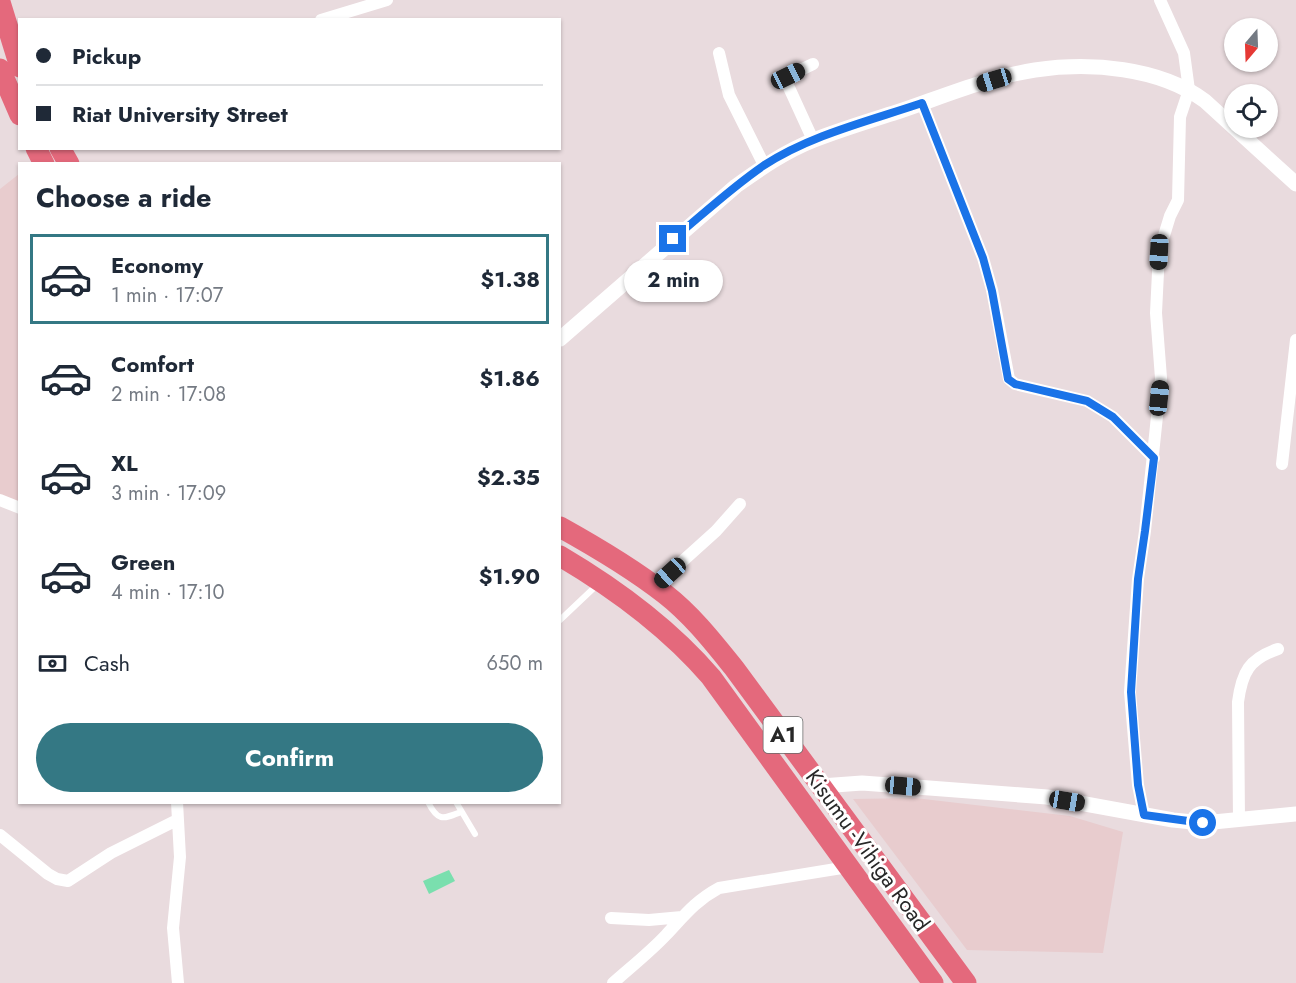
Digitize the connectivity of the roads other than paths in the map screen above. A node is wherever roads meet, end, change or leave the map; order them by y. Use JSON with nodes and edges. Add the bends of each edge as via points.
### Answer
{"nodes":[{"id":1,"x":387,"y":0,"type":"edge"},
{"id":2,"x":1160,"y":0,"type":"edge"},
{"id":3,"x":0,"y":2,"type":"edge"},
{"id":4,"x":328,"y":18,"type":"edge"},
{"id":5,"x":719,"y":53,"type":"dead end"},
{"id":6,"x":18,"y":60,"type":"edge"},
{"id":7,"x":813,"y":64,"type":"dead end"},
{"id":8,"x":0,"y":69,"type":"edge"},
{"id":9,"x":1189,"y":90,"type":"junction"},
{"id":10,"x":922,"y":103,"type":"junction"},
{"id":11,"x":18,"y":110,"type":"edge"},
{"id":12,"x":813,"y":140,"type":"junction"},
{"id":13,"x":764,"y":165,"type":"junction"},
{"id":14,"x":1296,"y":184,"type":"edge"},
{"id":15,"x":561,"y":338,"type":"edge"},
{"id":16,"x":1296,"y":340,"type":"edge"},
{"id":17,"x":1154,"y":458,"type":"junction"},
{"id":18,"x":1282,"y":464,"type":"dead end"},
{"id":19,"x":0,"y":500,"type":"edge"},
{"id":20,"x":740,"y":504,"type":"dead end"},
{"id":21,"x":18,"y":507,"type":"edge"},
{"id":22,"x":561,"y":529,"type":"edge"},
{"id":23,"x":561,"y":557,"type":"edge"},
{"id":24,"x":602,"y":581,"type":"junction"},
{"id":25,"x":655,"y":586,"type":"junction"},
{"id":26,"x":561,"y":619,"type":"edge"},
{"id":27,"x":1278,"y":650,"type":"dead end"},
{"id":28,"x":821,"y":786,"type":"junction"},
{"id":29,"x":177,"y":804,"type":"edge"},
{"id":30,"x":429,"y":804,"type":"edge"},
{"id":31,"x":457,"y":804,"type":"edge"},
{"id":32,"x":461,"y":812,"type":"junction"},
{"id":33,"x":1296,"y":814,"type":"edge"},
{"id":34,"x":1144,"y":815,"type":"junction"},
{"id":35,"x":177,"y":820,"type":"junction"},
{"id":36,"x":1239,"y":820,"type":"junction"},
{"id":37,"x":474,"y":834,"type":"dead end"},
{"id":38,"x":0,"y":835,"type":"edge"},
{"id":39,"x":848,"y":867,"type":"junction"},
{"id":40,"x":682,"y":916,"type":"junction"},
{"id":41,"x":610,"y":918,"type":"dead end"},
{"id":42,"x":178,"y":983,"type":"edge"},
{"id":43,"x":613,"y":983,"type":"edge"},
{"id":44,"x":933,"y":983,"type":"edge"},
{"id":45,"x":966,"y":983,"type":"edge"}],
"edges":[{"from":1,"to":4,"type":"street"},
{"from":2,"to":9,"type":"street","via":[[1184,53]]},
{"from":3,"to":6,"type":"highway"},
{"from":5,"to":13,"type":"street","via":[[729,95]]},
{"from":7,"to":12,"type":"street","via":[[788,76],[786,81]]},
{"from":8,"to":11,"type":"highway"},
{"from":9,"to":10,"type":"street","via":[[1127,70],[1067,68],[1034,70]]},
{"from":9,"to":14,"type":"street"},
{"from":9,"to":17,"type":"street","via":[[1180,117],[1178,200],[1159,252],[1156,313],[1161,378]]},
{"from":10,"to":12,"type":"street"},
{"from":10,"to":17,"type":"street","via":[[983,258],[1008,379],[1087,401],[1113,417]]},
{"from":12,"to":13,"type":"street"},
{"from":13,"to":15,"type":"street"},
{"from":16,"to":18,"type":"street"},
{"from":17,"to":34,"type":"street","via":[[1138,579],[1131,692]]},
{"from":19,"to":21,"type":"street"},
{"from":20,"to":25,"type":"street"},
{"from":22,"to":25,"type":"highway","name":"Kisumu -Vihiga Road","number":"A1"},
{"from":23,"to":24,"type":"highway","name":"Kisumu -Vihiga Road","number":"A1"},
{"from":24,"to":26,"type":"lane"},
{"from":24,"to":39,"type":"highway","name":"Kisumu -Vihiga Road","number":"A1","via":[[688,650]]},
{"from":25,"to":28,"type":"highway","name":"Kisumu -Vihiga Road","number":"A1","via":[[702,629]]},
{"from":27,"to":36,"type":"street","via":[[1250,664],[1240,687]]},
{"from":28,"to":34,"type":"street","via":[[862,783],[1047,797]]},
{"from":28,"to":45,"type":"highway","name":"Kisumu -Vihiga Road","number":"A1"},
{"from":29,"to":35,"type":"street"},
{"from":30,"to":32,"type":"lane","via":[[440,818]]},
{"from":31,"to":32,"type":"lane"},
{"from":32,"to":37,"type":"lane"},
{"from":33,"to":36,"type":"street"},
{"from":34,"to":36,"type":"street","via":[[1203,823]]},
{"from":35,"to":38,"type":"street","via":[[111,853],[68,881],[48,874]]},
{"from":35,"to":42,"type":"street","via":[[180,857],[173,928]]},
{"from":39,"to":40,"type":"street","via":[[719,888]]},
{"from":39,"to":44,"type":"highway","name":"Kisumu -Vihiga Road","number":"A1"},
{"from":40,"to":41,"type":"street","via":[[649,920]]},
{"from":40,"to":43,"type":"street"}]}
